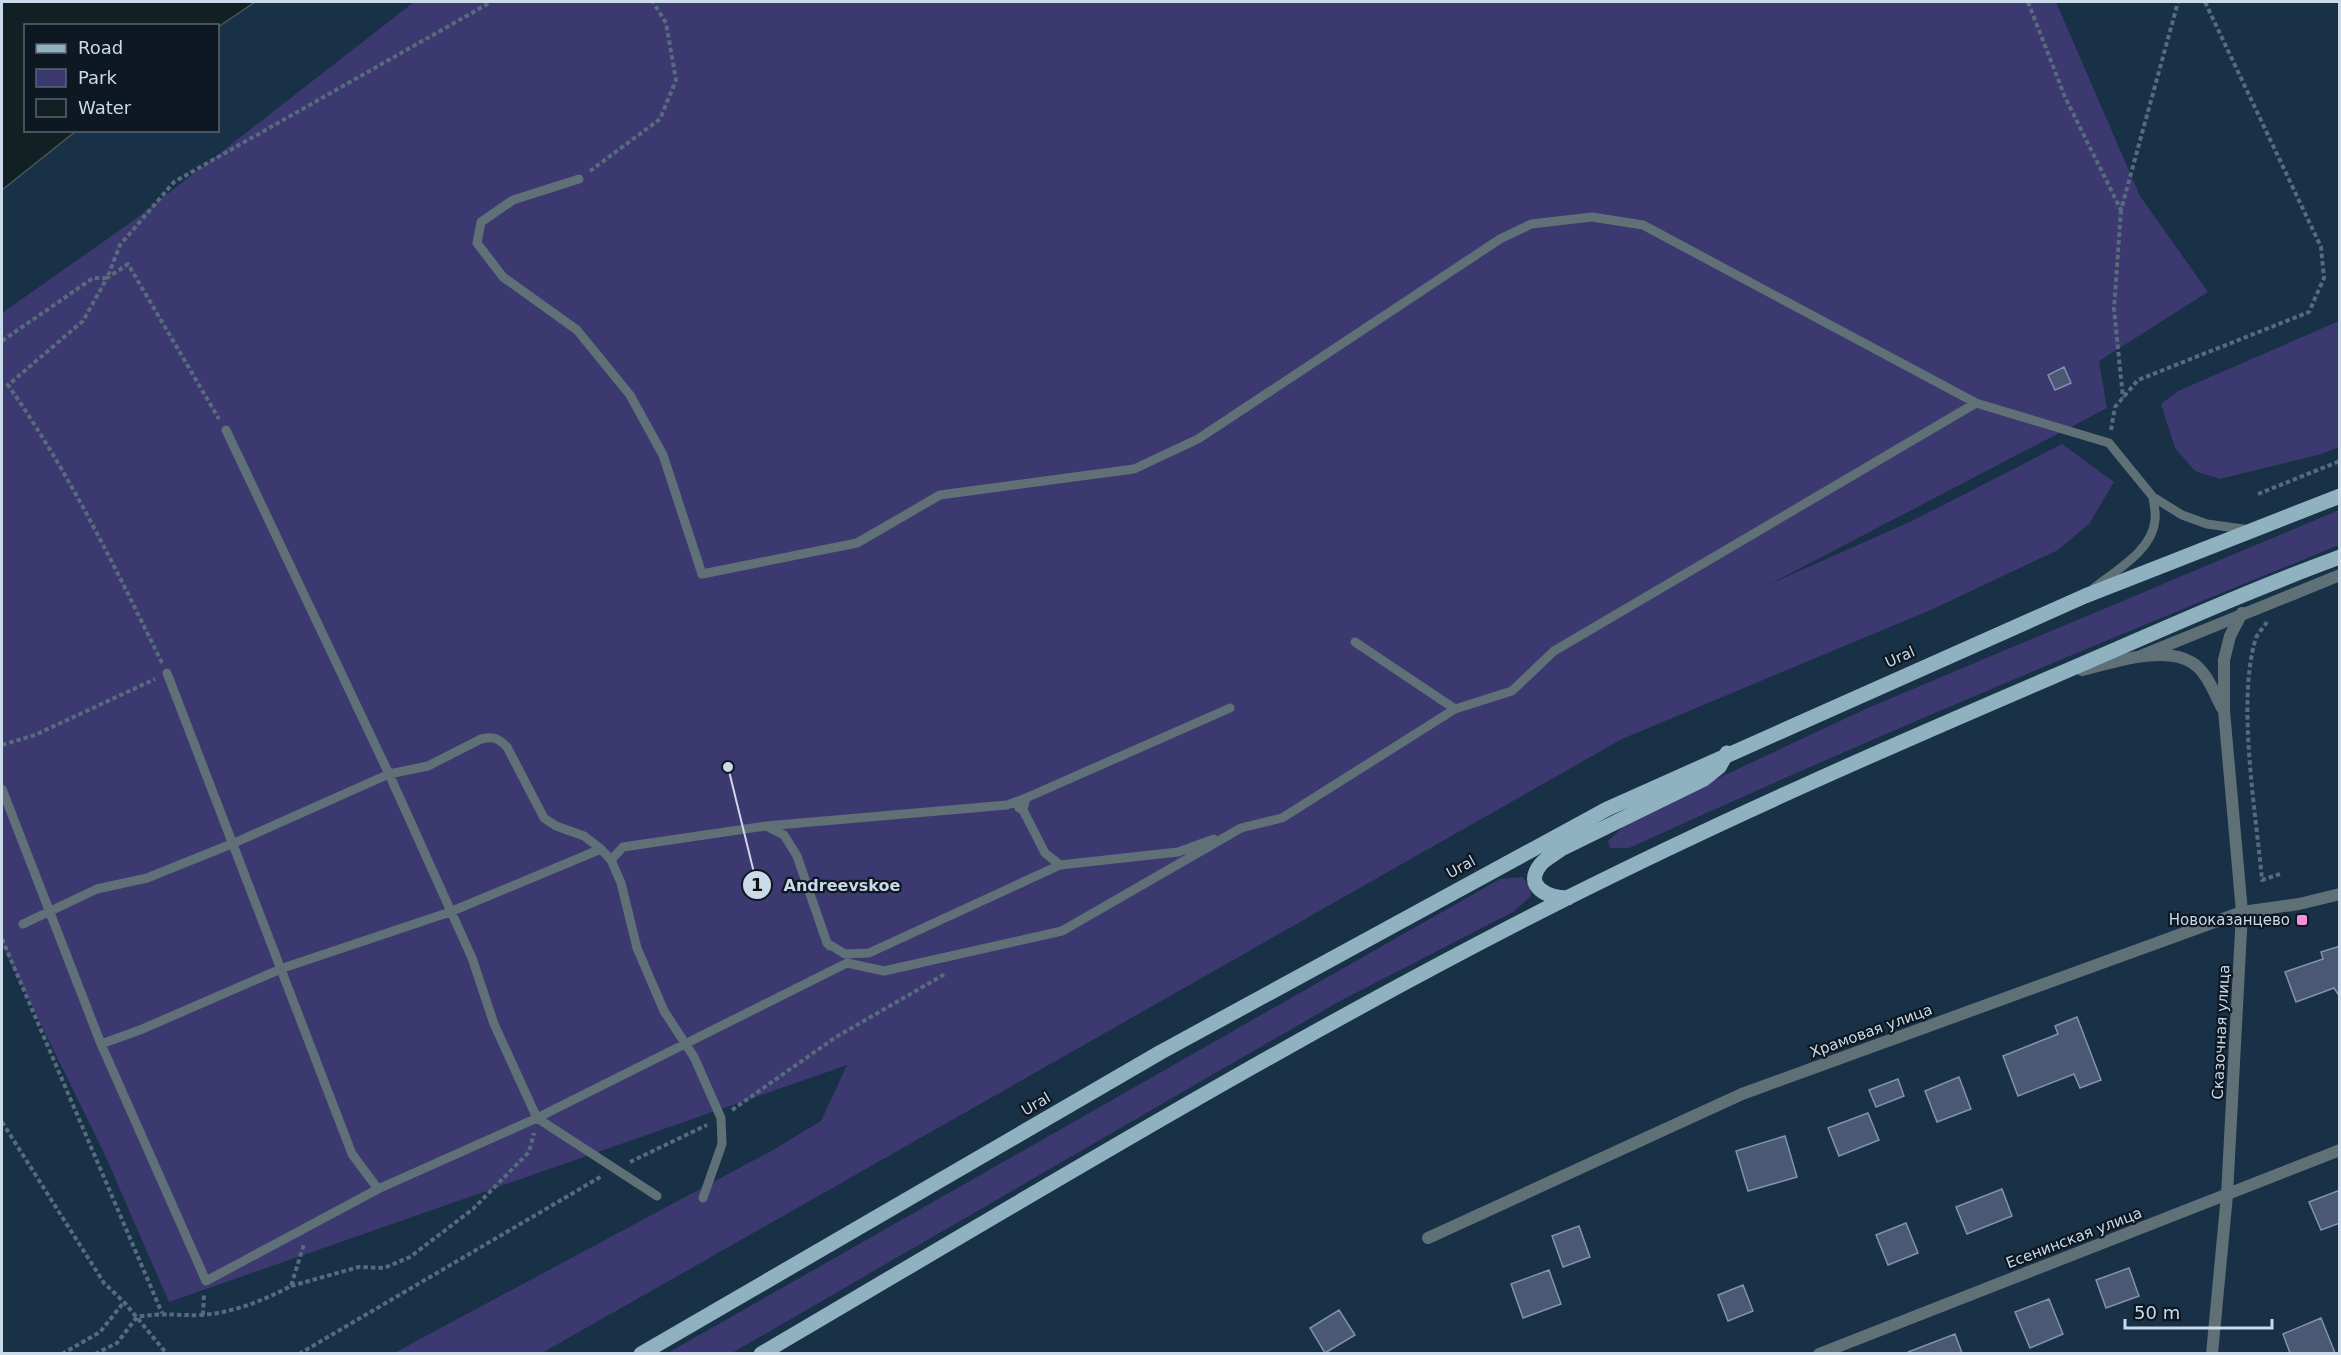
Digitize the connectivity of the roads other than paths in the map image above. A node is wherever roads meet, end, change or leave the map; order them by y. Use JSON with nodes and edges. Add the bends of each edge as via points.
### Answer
{"nodes":[{"id":1,"x":579,"y":179,"type":"road end"},
{"id":2,"x":1976,"y":403,"type":"junction"},
{"id":3,"x":226,"y":430,"type":"road end"},
{"id":4,"x":2340,"y":496,"type":"edge"},
{"id":5,"x":2153,"y":497,"type":"junction"},
{"id":6,"x":2252,"y":530,"type":"junction"},
{"id":7,"x":2340,"y":556,"type":"edge"},
{"id":8,"x":2340,"y":575,"type":"edge"},
{"id":9,"x":2085,"y":596,"type":"junction"},
{"id":10,"x":2241,"y":613,"type":"junction"},
{"id":11,"x":1355,"y":642,"type":"dead end"},
{"id":12,"x":2138,"y":657,"type":"junction"},
{"id":13,"x":167,"y":673,"type":"road end"},
{"id":14,"x":2055,"y":675,"type":"junction"},
{"id":15,"x":1230,"y":708,"type":"dead end"},
{"id":16,"x":1455,"y":709,"type":"junction"},
{"id":17,"x":2224,"y":711,"type":"junction"},
{"id":18,"x":1727,"y":753,"type":"junction"},
{"id":19,"x":389,"y":774,"type":"junction"},
{"id":20,"x":2,"y":789,"type":"edge"},
{"id":21,"x":1026,"y":798,"type":"junction"},
{"id":22,"x":1007,"y":805,"type":"junction"},
{"id":23,"x":1023,"y":810,"type":"junction"},
{"id":24,"x":766,"y":826,"type":"junction"},
{"id":25,"x":1241,"y":828,"type":"junction"},
{"id":26,"x":234,"y":843,"type":"junction"},
{"id":27,"x":601,"y":849,"type":"junction"},
{"id":28,"x":610,"y":860,"type":"junction"},
{"id":29,"x":1060,"y":865,"type":"junction"},
{"id":30,"x":2340,"y":894,"type":"edge"},
{"id":31,"x":1568,"y":898,"type":"junction"},
{"id":32,"x":450,"y":912,"type":"junction"},
{"id":33,"x":2242,"y":912,"type":"junction"},
{"id":34,"x":48,"y":914,"type":"junction"},
{"id":35,"x":23,"y":924,"type":"dead end"},
{"id":36,"x":826,"y":943,"type":"junction"},
{"id":37,"x":847,"y":963,"type":"junction"},
{"id":38,"x":283,"y":969,"type":"junction"},
{"id":39,"x":101,"y":1044,"type":"junction"},
{"id":40,"x":686,"y":1044,"type":"junction"},
{"id":41,"x":537,"y":1118,"type":"junction"},
{"id":42,"x":2340,"y":1150,"type":"edge"},
{"id":43,"x":378,"y":1189,"type":"junction"},
{"id":44,"x":2227,"y":1195,"type":"junction"},
{"id":45,"x":657,"y":1196,"type":"dead end"},
{"id":46,"x":703,"y":1198,"type":"dead end"},
{"id":47,"x":1428,"y":1238,"type":"dead end"},
{"id":48,"x":641,"y":1353,"type":"edge"},
{"id":49,"x":761,"y":1353,"type":"edge"},
{"id":50,"x":1819,"y":1353,"type":"edge"},
{"id":51,"x":2212,"y":1353,"type":"edge"}],
"edges":[{"from":1,"to":2,"type":"lane","via":[[513,200],[481,222],[477,243],[503,277],[577,330],[630,395],[663,455],[702,574],[857,543],[940,495],[1134,469],[1198,439],[1500,239],[1531,224],[1593,217],[1642,225]]},
{"from":2,"to":5,"type":"lane","via":[[2109,443]]},
{"from":2,"to":16,"type":"lane","via":[[1554,651],[1512,691]]},
{"from":3,"to":19,"type":"lane"},
{"from":4,"to":6,"type":"main road","name":"Ural"},
{"from":5,"to":6,"type":"lane","via":[[2182,515],[2207,524]]},
{"from":5,"to":9,"type":"lane","via":[[2155,521],[2151,536],[2140,551]]},
{"from":6,"to":9,"type":"main road","name":"Ural"},
{"from":7,"to":14,"type":"main road","via":[[2260,586]]},
{"from":8,"to":10,"type":"street"},
{"from":9,"to":18,"type":"main road","name":"Ural"},
{"from":10,"to":12,"type":"street"},
{"from":10,"to":17,"type":"street","name":"Сказочная улица","via":[[2224,660]]},
{"from":11,"to":16,"type":"lane"},
{"from":12,"to":14,"type":"street"},
{"from":12,"to":17,"type":"street","via":[[2172,655],[2192,662],[2205,675]]},
{"from":13,"to":26,"type":"lane"},
{"from":14,"to":31,"type":"main road","via":[[1879,751]]},
{"from":15,"to":21,"type":"lane"},
{"from":16,"to":25,"type":"lane","via":[[1282,818]]},
{"from":17,"to":33,"type":"street","name":"Сказочная улица"},
{"from":18,"to":31,"type":"main road","via":[[1719,767],[1704,779],[1561,849],[1542,863],[1535,874],[1542,893],[1552,898]]},
{"from":18,"to":48,"type":"main road","name":"Ural","via":[[1607,809],[1161,1052]]},
{"from":19,"to":26,"type":"lane"},
{"from":19,"to":27,"type":"lane","via":[[428,766],[491,736],[499,739],[512,756],[544,818],[584,836]]},
{"from":19,"to":32,"type":"lane"},
{"from":20,"to":34,"type":"lane"},
{"from":21,"to":22,"type":"lane"},
{"from":21,"to":23,"type":"lane"},
{"from":22,"to":23,"type":"lane"},
{"from":22,"to":24,"type":"lane"},
{"from":23,"to":29,"type":"lane","via":[[1045,853]]},
{"from":24,"to":28,"type":"lane","via":[[623,848]]},
{"from":24,"to":36,"type":"lane","via":[[784,835],[797,856]]},
{"from":25,"to":29,"type":"lane","via":[[1178,852]]},
{"from":25,"to":37,"type":"lane","via":[[1062,931],[884,971]]},
{"from":26,"to":34,"type":"lane","via":[[147,878],[98,889]]},
{"from":26,"to":38,"type":"lane"},
{"from":27,"to":28,"type":"lane"},
{"from":27,"to":32,"type":"lane"},
{"from":28,"to":40,"type":"lane","via":[[621,883],[637,948],[664,1011]]},
{"from":29,"to":36,"type":"lane","via":[[869,953],[845,954]]},
{"from":30,"to":33,"type":"street","name":"Храмовая улица"},
{"from":31,"to":49,"type":"main road","via":[[1390,991],[1163,1118]]},
{"from":32,"to":38,"type":"lane"},
{"from":32,"to":41,"type":"lane","via":[[472,958],[494,1024]]},
{"from":33,"to":44,"type":"street","name":"Сказочная улица"},
{"from":33,"to":47,"type":"street","name":"Храмовая улица","via":[[1742,1094]]},
{"from":34,"to":35,"type":"lane"},
{"from":34,"to":39,"type":"lane"},
{"from":36,"to":37,"type":"lane"},
{"from":37,"to":40,"type":"lane"},
{"from":38,"to":39,"type":"lane"},
{"from":38,"to":43,"type":"lane","via":[[352,1154]]},
{"from":39,"to":43,"type":"lane","via":[[206,1281]]},
{"from":40,"to":41,"type":"lane"},
{"from":40,"to":46,"type":"lane","via":[[721,1118],[722,1144]]},
{"from":41,"to":43,"type":"lane"},
{"from":41,"to":45,"type":"lane"},
{"from":42,"to":44,"type":"street","name":"Есенинская улица"},
{"from":44,"to":50,"type":"street","name":"Есенинская улица"},
{"from":44,"to":51,"type":"street","name":"Сказочная улица"}]}
